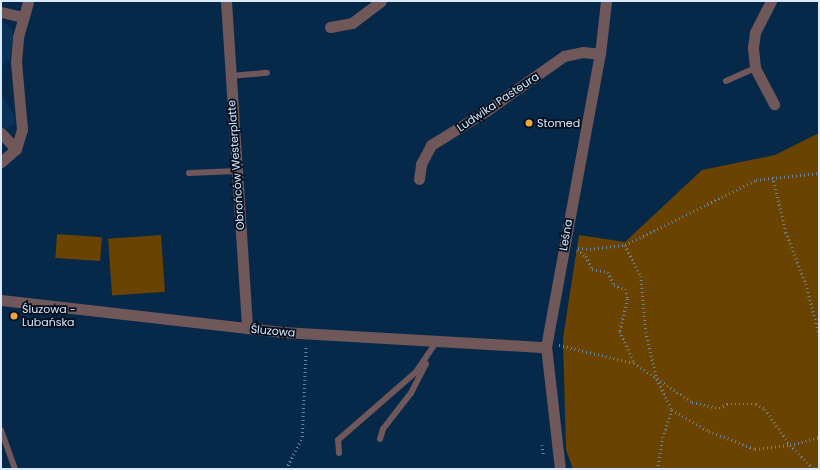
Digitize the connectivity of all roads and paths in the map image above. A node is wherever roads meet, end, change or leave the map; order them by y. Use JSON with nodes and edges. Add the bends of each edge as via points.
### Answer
{"nodes":[{"id":1,"x":28,"y":1,"type":"edge"},
{"id":2,"x":226,"y":1,"type":"edge"},
{"id":3,"x":381,"y":1,"type":"edge"},
{"id":4,"x":606,"y":1,"type":"edge"},
{"id":5,"x":771,"y":1,"type":"edge"},
{"id":6,"x":1,"y":12,"type":"edge"},
{"id":7,"x":23,"y":17,"type":"junction"},
{"id":8,"x":330,"y":27,"type":"dead end"},
{"id":9,"x":600,"y":54,"type":"junction"},
{"id":10,"x":755,"y":68,"type":"junction"},
{"id":11,"x":267,"y":73,"type":"dead end"},
{"id":12,"x":230,"y":76,"type":"junction"},
{"id":13,"x":726,"y":80,"type":"dead end"},
{"id":14,"x":774,"y":104,"type":"dead end"},
{"id":15,"x":1,"y":133,"type":"edge"},
{"id":16,"x":16,"y":149,"type":"junction"},
{"id":17,"x":1,"y":162,"type":"edge"},
{"id":18,"x":237,"y":172,"type":"junction"},
{"id":19,"x":189,"y":173,"type":"dead end"},
{"id":20,"x":819,"y":173,"type":"edge"},
{"id":21,"x":773,"y":177,"type":"junction"},
{"id":22,"x":419,"y":179,"type":"dead end"},
{"id":23,"x":625,"y":246,"type":"junction"},
{"id":24,"x":1,"y":300,"type":"edge"},
{"id":25,"x":247,"y":328,"type":"junction"},
{"id":26,"x":306,"y":333,"type":"junction"},
{"id":27,"x":819,"y":333,"type":"edge"},
{"id":28,"x":437,"y":341,"type":"junction"},
{"id":29,"x":546,"y":347,"type":"junction"},
{"id":30,"x":634,"y":363,"type":"junction"},
{"id":31,"x":657,"y":379,"type":"junction"},
{"id":32,"x":672,"y":410,"type":"junction"},
{"id":33,"x":1,"y":430,"type":"edge"},
{"id":34,"x":819,"y":437,"type":"edge"},
{"id":35,"x":380,"y":439,"type":"dead end"},
{"id":36,"x":790,"y":446,"type":"junction"},
{"id":37,"x":339,"y":453,"type":"dead end"},
{"id":38,"x":15,"y":469,"type":"edge"},
{"id":39,"x":286,"y":469,"type":"edge"},
{"id":40,"x":560,"y":469,"type":"edge"},
{"id":41,"x":658,"y":469,"type":"edge"},
{"id":42,"x":814,"y":469,"type":"edge"}],
"edges":[{"from":1,"to":7,"type":"street"},
{"from":2,"to":12,"type":"street","name":"Obrońców Westerplatte"},
{"from":3,"to":8,"type":"street","via":[[352,23]]},
{"from":4,"to":9,"type":"street","name":"Leśna"},
{"from":5,"to":10,"type":"street","via":[[755,33]]},
{"from":6,"to":7,"type":"street"},
{"from":7,"to":16,"type":"street","via":[[16,62],[22,129]]},
{"from":9,"to":22,"type":"street","name":"Ludwika Pasteura","via":[[583,52],[564,56],[486,111],[431,145],[421,164]]},
{"from":9,"to":29,"type":"street","name":"Leśna"},
{"from":10,"to":13,"type":"lane"},
{"from":10,"to":14,"type":"street"},
{"from":11,"to":12,"type":"lane"},
{"from":12,"to":18,"type":"street","name":"Obrońców Westerplatte"},
{"from":15,"to":16,"type":"street"},
{"from":16,"to":17,"type":"street"},
{"from":18,"to":19,"type":"lane"},
{"from":18,"to":25,"type":"street","name":"Obrońców Westerplatte"},
{"from":20,"to":21,"type":"path"},
{"from":21,"to":23,"type":"path","via":[[756,180]]},
{"from":21,"to":27,"type":"path","via":[[786,232],[806,284]]},
{"from":23,"to":30,"type":"path","via":[[590,249],[573,247],[586,256],[592,269],[608,272],[614,285],[625,288],[628,299],[620,331]]},
{"from":23,"to":31,"type":"path","via":[[641,276],[646,332]]},
{"from":24,"to":25,"type":"street","name":"Śluzowa"},
{"from":25,"to":26,"type":"street","name":"Śluzowa"},
{"from":26,"to":28,"type":"street","name":"Śluzowa"},
{"from":26,"to":39,"type":"path","via":[[302,437]]},
{"from":28,"to":29,"type":"street","name":"Śluzowa"},
{"from":28,"to":35,"type":"lane","via":[[411,393],[383,428]]},
{"from":28,"to":37,"type":"lane","via":[[416,372],[338,440]]},
{"from":29,"to":30,"type":"path","via":[[559,345]]},
{"from":29,"to":40,"type":"street","name":"Leśna"},
{"from":30,"to":31,"type":"path"},
{"from":31,"to":32,"type":"path"},
{"from":31,"to":36,"type":"path","via":[[692,402],[720,408],[727,404],[756,404],[765,409]]},
{"from":32,"to":36,"type":"path","via":[[709,431],[755,449]]},
{"from":32,"to":41,"type":"path","via":[[663,437]]},
{"from":33,"to":38,"type":"lane"},
{"from":34,"to":36,"type":"path"},
{"from":36,"to":42,"type":"path"}]}
